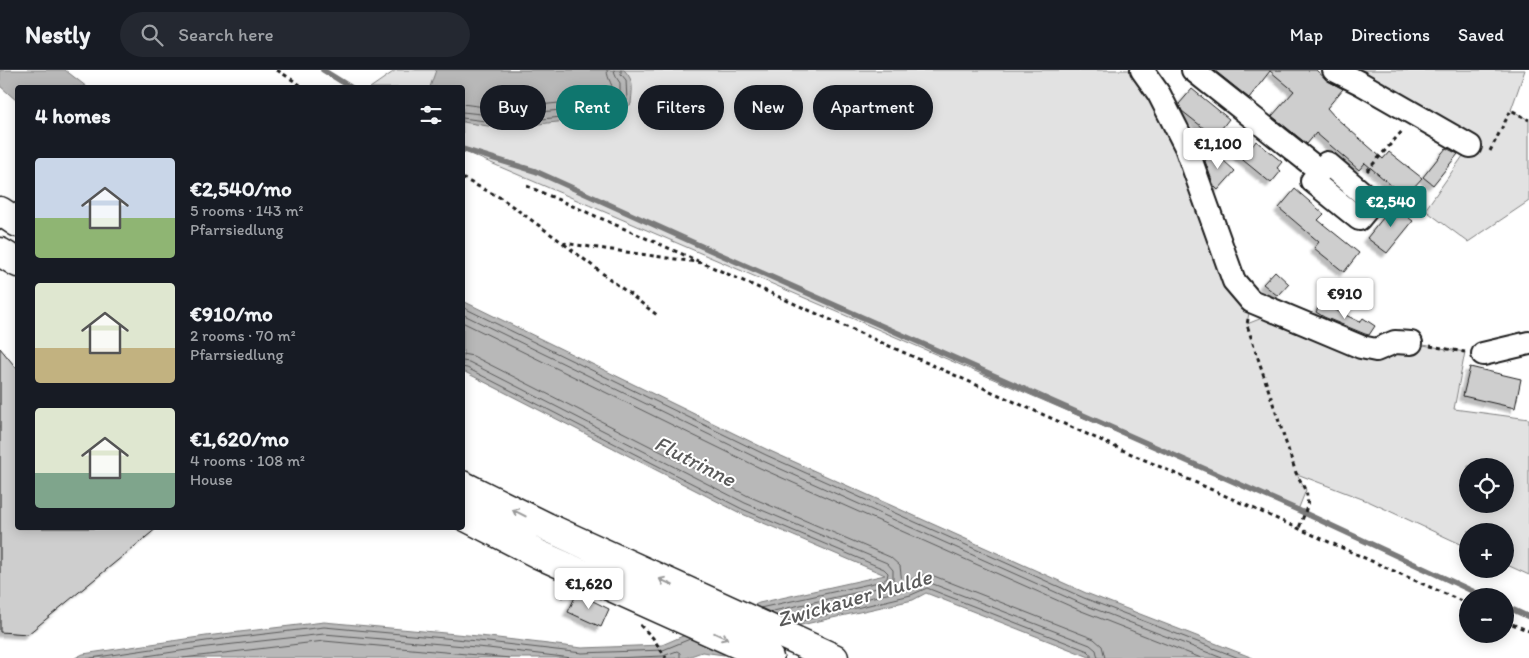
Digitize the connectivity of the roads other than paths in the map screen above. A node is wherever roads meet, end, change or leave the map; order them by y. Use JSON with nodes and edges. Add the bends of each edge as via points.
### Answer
{"nodes":[{"id":1,"x":1142,"y":70,"type":"edge"},
{"id":2,"x":1193,"y":70,"type":"edge"},
{"id":3,"x":1334,"y":70,"type":"edge"},
{"id":4,"x":1470,"y":146,"type":"road end"},
{"id":5,"x":1320,"y":172,"type":"junction"},
{"id":6,"x":0,"y":211,"type":"edge"},
{"id":7,"x":15,"y":221,"type":"edge"},
{"id":8,"x":0,"y":252,"type":"edge"},
{"id":9,"x":15,"y":261,"type":"edge"},
{"id":10,"x":1529,"y":343,"type":"edge"},
{"id":11,"x":1411,"y":344,"type":"road end"},
{"id":12,"x":1483,"y":354,"type":"road end"},
{"id":13,"x":465,"y":486,"type":"edge"},
{"id":14,"x":465,"y":517,"type":"edge"},
{"id":15,"x":766,"y":657,"type":"edge"},
{"id":16,"x":834,"y":658,"type":"edge"}],
"edges":[{"from":1,"to":11,"type":"street","via":[[1159,94],[1186,147],[1234,281],[1251,301],[1361,347],[1376,350],[1395,342]]},
{"from":2,"to":5,"type":"street"},
{"from":3,"to":4,"type":"street"},
{"from":5,"to":5,"type":"street","via":[[1327,163],[1373,202],[1359,219],[1312,181]]},
{"from":6,"to":7,"type":"main road"},
{"from":8,"to":9,"type":"main road"},
{"from":10,"to":12,"type":"street"},
{"from":16,"to":13,"type":"main road","one_way":true},
{"from":14,"to":15,"type":"main road","one_way":true,"via":[[538,554]]}]}
